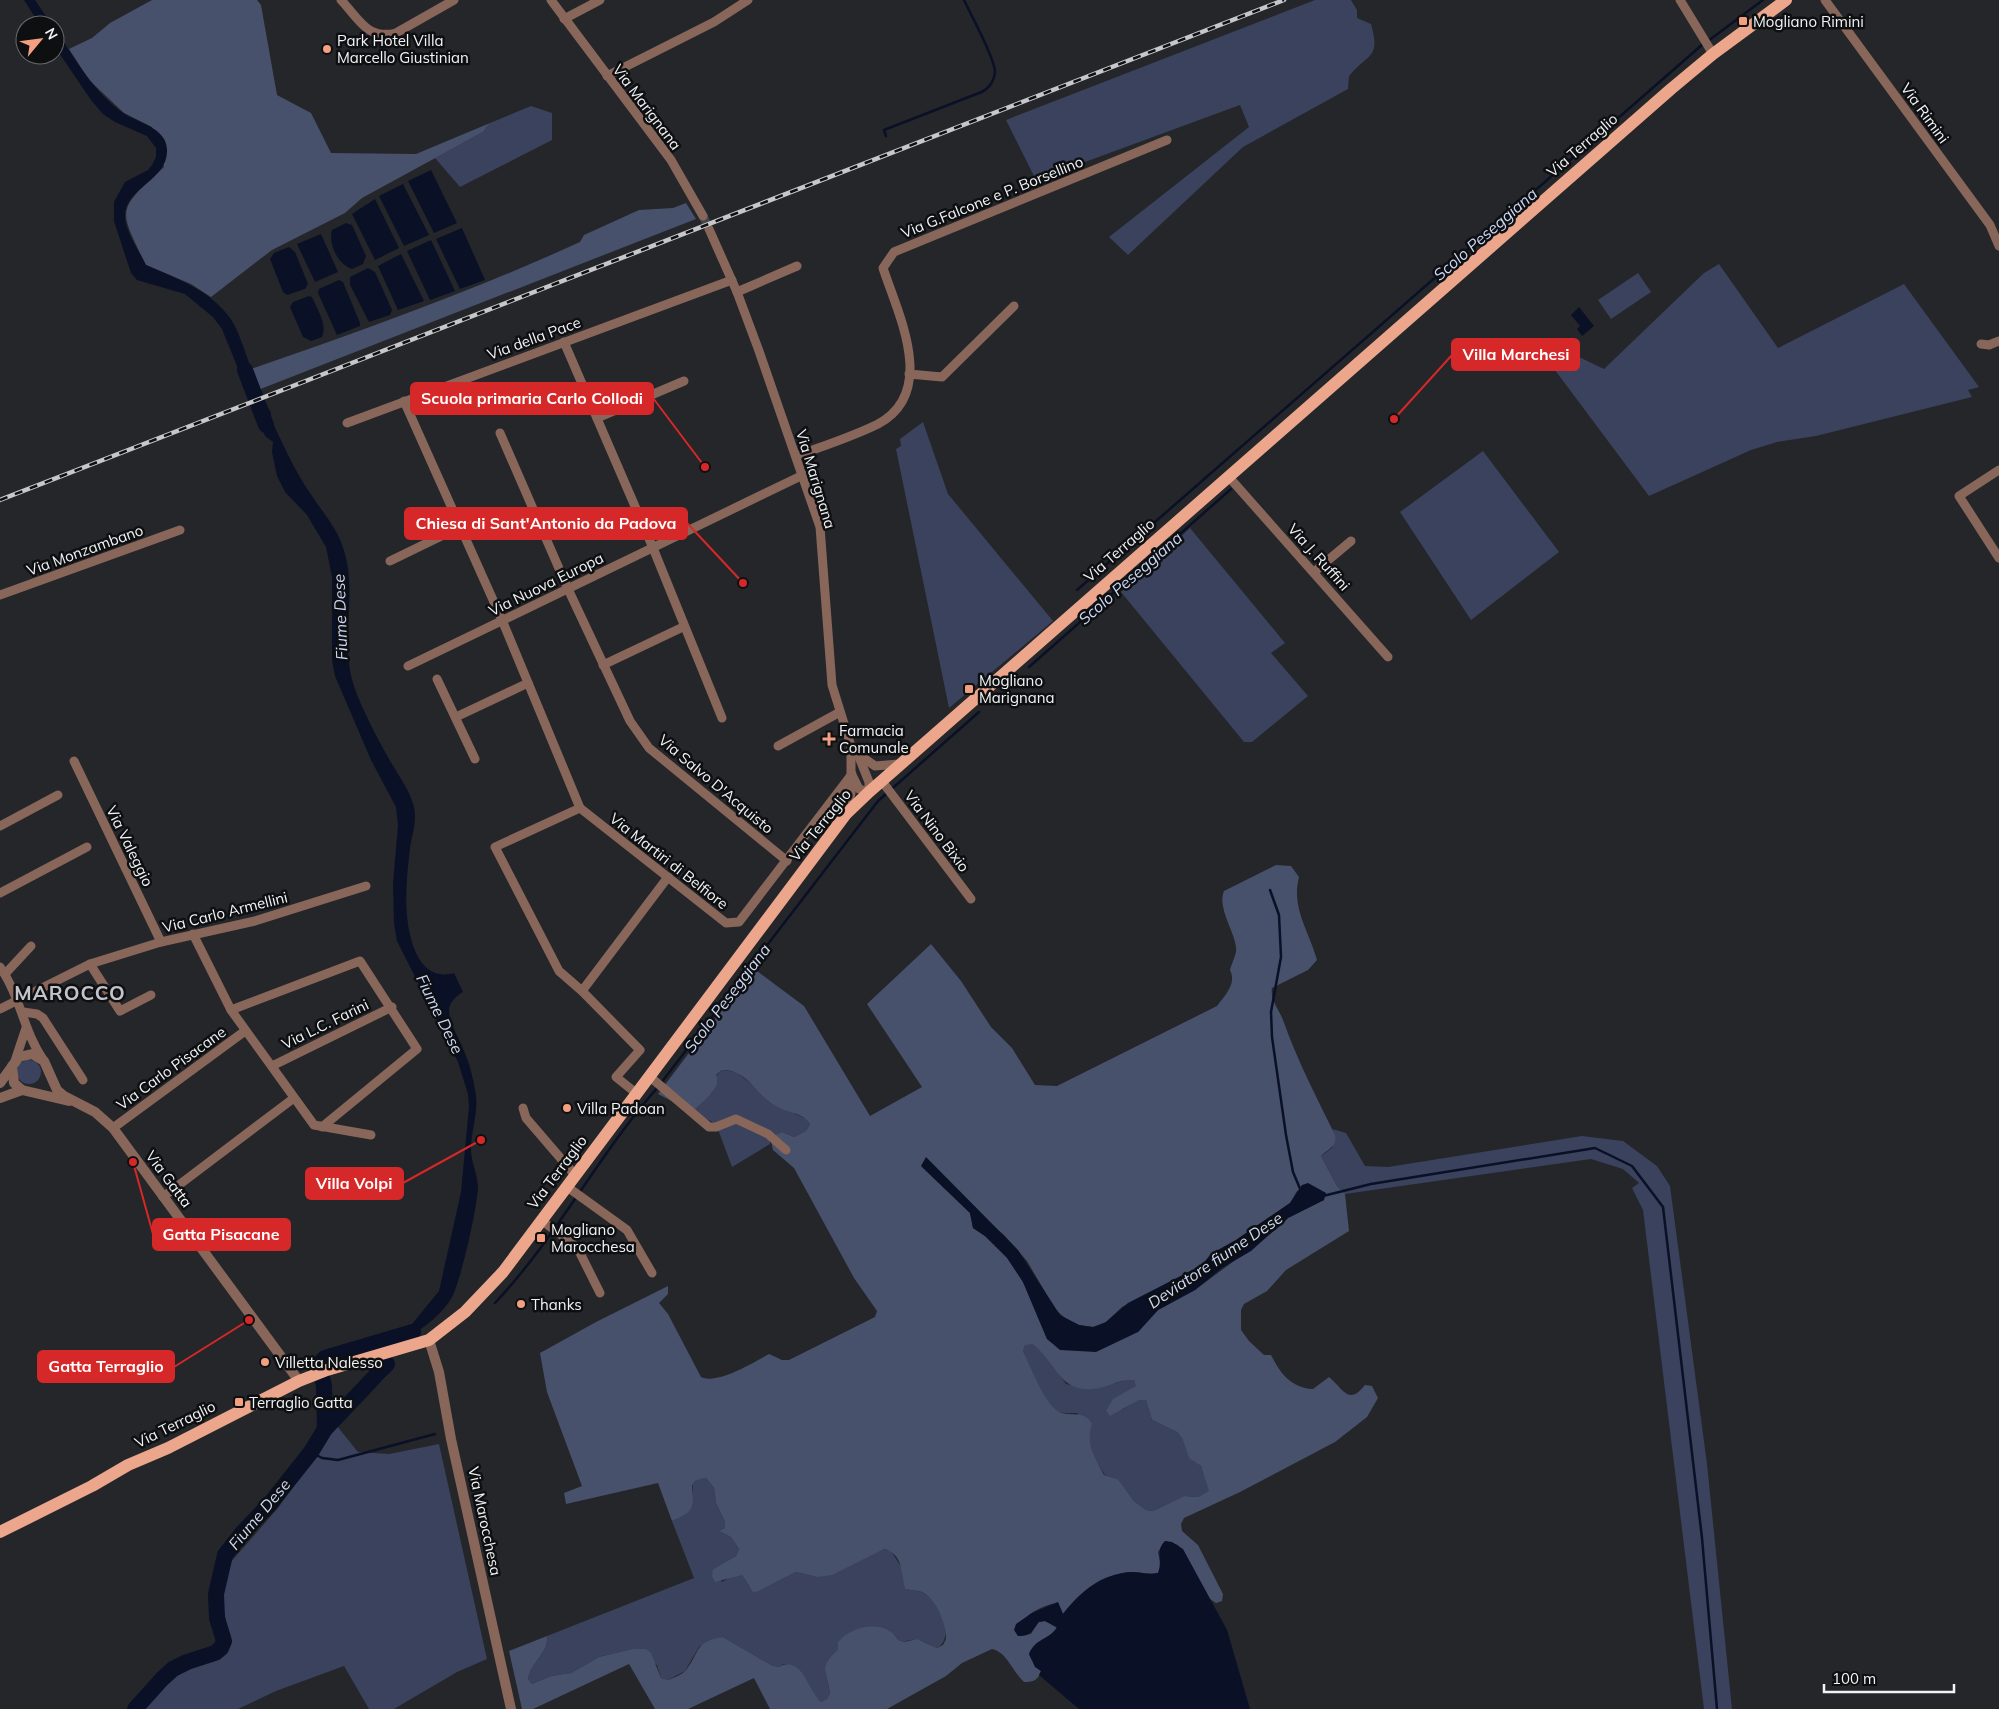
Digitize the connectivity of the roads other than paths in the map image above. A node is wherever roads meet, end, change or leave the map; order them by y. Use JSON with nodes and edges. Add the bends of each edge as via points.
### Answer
{"nodes":[{"id":1,"x":341,"y":0,"type":"edge"},
{"id":2,"x":454,"y":0,"type":"edge"},
{"id":3,"x":551,"y":0,"type":"edge"},
{"id":4,"x":600,"y":0,"type":"edge"},
{"id":5,"x":748,"y":0,"type":"edge"},
{"id":6,"x":1680,"y":0,"type":"edge"},
{"id":7,"x":1786,"y":0,"type":"edge"},
{"id":8,"x":1825,"y":0,"type":"edge"},
{"id":9,"x":564,"y":19,"type":"junction"},
{"id":10,"x":1711,"y":51,"type":"junction"},
{"id":11,"x":606,"y":76,"type":"junction"},
{"id":12,"x":1167,"y":140,"type":"dead end"},
{"id":13,"x":702,"y":216,"type":"tunnel mouth"},
{"id":14,"x":709,"y":229,"type":"tunnel mouth"},
{"id":15,"x":1999,"y":246,"type":"edge"},
{"id":16,"x":797,"y":266,"type":"dead end"},
{"id":17,"x":727,"y":282,"type":"junction"},
{"id":18,"x":737,"y":292,"type":"junction"},
{"id":19,"x":1014,"y":306,"type":"dead end"},
{"id":20,"x":564,"y":342,"type":"junction"},
{"id":21,"x":1999,"y":342,"type":"edge"},
{"id":22,"x":1981,"y":344,"type":"dead end"},
{"id":23,"x":909,"y":374,"type":"junction"},
{"id":24,"x":684,"y":381,"type":"dead end"},
{"id":25,"x":404,"y":401,"type":"junction"},
{"id":26,"x":597,"y":418,"type":"junction"},
{"id":27,"x":347,"y":423,"type":"dead end"},
{"id":28,"x":500,"y":433,"type":"dead end"},
{"id":29,"x":796,"y":456,"type":"junction"},
{"id":30,"x":1999,"y":470,"type":"edge"},
{"id":31,"x":803,"y":475,"type":"junction"},
{"id":32,"x":1228,"y":476,"type":"junction"},
{"id":33,"x":460,"y":527,"type":"junction"},
{"id":34,"x":180,"y":530,"type":"dead end"},
{"id":35,"x":1350,"y":541,"type":"dead end"},
{"id":36,"x":653,"y":548,"type":"junction"},
{"id":37,"x":1999,"y":558,"type":"edge"},
{"id":38,"x":390,"y":561,"type":"dead end"},
{"id":39,"x":1314,"y":572,"type":"junction"},
{"id":40,"x":568,"y":589,"type":"junction"},
{"id":41,"x":0,"y":595,"type":"edge"},
{"id":42,"x":502,"y":620,"type":"junction"},
{"id":43,"x":684,"y":627,"type":"junction"},
{"id":44,"x":1388,"y":657,"type":"dead end"},
{"id":45,"x":603,"y":665,"type":"junction"},
{"id":46,"x":408,"y":666,"type":"dead end"},
{"id":47,"x":437,"y":679,"type":"dead end"},
{"id":48,"x":528,"y":683,"type":"junction"},
{"id":49,"x":840,"y":712,"type":"junction"},
{"id":50,"x":456,"y":717,"type":"junction"},
{"id":51,"x":722,"y":718,"type":"dead end"},
{"id":52,"x":778,"y":746,"type":"dead end"},
{"id":53,"x":854,"y":749,"type":"junction"},
{"id":54,"x":475,"y":759,"type":"dead end"},
{"id":55,"x":74,"y":761,"type":"dead end"},
{"id":56,"x":899,"y":764,"type":"junction"},
{"id":57,"x":852,"y":774,"type":"junction"},
{"id":58,"x":886,"y":787,"type":"junction"},
{"id":59,"x":869,"y":792,"type":"junction"},
{"id":60,"x":58,"y":795,"type":"dead end"},
{"id":61,"x":580,"y":808,"type":"junction"},
{"id":62,"x":846,"y":814,"type":"junction"},
{"id":63,"x":0,"y":826,"type":"edge"},
{"id":64,"x":87,"y":847,"type":"dead end"},
{"id":65,"x":787,"y":861,"type":"junction"},
{"id":66,"x":668,"y":877,"type":"junction"},
{"id":67,"x":366,"y":886,"type":"dead end"},
{"id":68,"x":0,"y":893,"type":"edge"},
{"id":69,"x":971,"y":899,"type":"dead end"},
{"id":70,"x":193,"y":934,"type":"junction"},
{"id":71,"x":161,"y":942,"type":"junction"},
{"id":72,"x":31,"y":946,"type":"dead end"},
{"id":73,"x":90,"y":964,"type":"junction"},
{"id":74,"x":3,"y":970,"type":"edge"},
{"id":75,"x":582,"y":990,"type":"junction"},
{"id":76,"x":151,"y":995,"type":"dead end"},
{"id":77,"x":19,"y":1000,"type":"junction"},
{"id":78,"x":392,"y":1007,"type":"junction"},
{"id":79,"x":0,"y":1009,"type":"edge"},
{"id":80,"x":230,"y":1010,"type":"junction"},
{"id":81,"x":23,"y":1012,"type":"junction"},
{"id":82,"x":26,"y":1028,"type":"junction"},
{"id":83,"x":245,"y":1031,"type":"junction"},
{"id":84,"x":13,"y":1064,"type":"junction"},
{"id":85,"x":46,"y":1066,"type":"junction"},
{"id":86,"x":272,"y":1066,"type":"junction"},
{"id":87,"x":83,"y":1080,"type":"dead end"},
{"id":88,"x":656,"y":1082,"type":"junction"},
{"id":89,"x":0,"y":1083,"type":"edge"},
{"id":90,"x":25,"y":1091,"type":"junction"},
{"id":91,"x":633,"y":1091,"type":"junction"},
{"id":92,"x":0,"y":1098,"type":"edge"},
{"id":93,"x":294,"y":1098,"type":"junction"},
{"id":94,"x":76,"y":1102,"type":"junction"},
{"id":95,"x":523,"y":1108,"type":"dead end"},
{"id":96,"x":322,"y":1127,"type":"junction"},
{"id":97,"x":114,"y":1128,"type":"junction"},
{"id":98,"x":371,"y":1135,"type":"dead end"},
{"id":99,"x":786,"y":1150,"type":"dead end"},
{"id":100,"x":575,"y":1175,"type":"junction"},
{"id":101,"x":574,"y":1192,"type":"junction"},
{"id":102,"x":163,"y":1197,"type":"junction"},
{"id":103,"x":550,"y":1226,"type":"junction"},
{"id":104,"x":652,"y":1272,"type":"dead end"},
{"id":105,"x":600,"y":1293,"type":"dead end"},
{"id":106,"x":429,"y":1340,"type":"junction"},
{"id":107,"x":299,"y":1381,"type":"junction"},
{"id":108,"x":0,"y":1532,"type":"edge"},
{"id":109,"x":511,"y":1709,"type":"edge"}],
"edges":[{"from":1,"to":2,"type":"street","via":[[370,32],[385,36]]},
{"from":3,"to":9,"type":"street","name":"Via Marignana"},
{"from":4,"to":9,"type":"street"},
{"from":5,"to":11,"type":"street","via":[[714,22]]},
{"from":6,"to":10,"type":"street"},
{"from":7,"to":10,"type":"main road","name":"Via Terraglio"},
{"from":8,"to":15,"type":"street","name":"Via Rimini","via":[[1990,225]]},
{"from":9,"to":11,"type":"street","name":"Via Marignana"},
{"from":10,"to":32,"type":"main road","name":"Via Terraglio"},
{"from":11,"to":13,"type":"street","name":"Via Marignana","via":[[670,160]]},
{"from":12,"to":23,"type":"street","name":"Via G.Falcone e P. Borsellino","via":[[894,252],[883,268],[904,328],[911,367]]},
{"from":14,"to":17,"type":"street","name":"Via Marignana"},
{"from":16,"to":18,"type":"street"},
{"from":17,"to":18,"type":"street","name":"Via Marignana"},
{"from":17,"to":20,"type":"street","name":"Via della Pace"},
{"from":18,"to":29,"type":"street","name":"Via Marignana"},
{"from":19,"to":23,"type":"street","via":[[942,377]]},
{"from":20,"to":25,"type":"street","name":"Via della Pace"},
{"from":20,"to":26,"type":"street"},
{"from":21,"to":22,"type":"street"},
{"from":23,"to":29,"type":"street","name":"Via G.Falcone e P. Borsellino","via":[[904,396],[894,412],[880,423]]},
{"from":24,"to":26,"type":"street"},
{"from":25,"to":27,"type":"street","name":"Via della Pace"},
{"from":25,"to":33,"type":"street","name":"Via Martiri di Belfiore"},
{"from":26,"to":36,"type":"street"},
{"from":28,"to":40,"type":"street","name":"Via Salvo D'Acquisto"},
{"from":29,"to":31,"type":"street","name":"Via Marignana"},
{"from":30,"to":37,"type":"street","via":[[1959,496]]},
{"from":31,"to":36,"type":"street","name":"Via Nuova Europa"},
{"from":31,"to":49,"type":"street","name":"Via Marignana","via":[[820,527],[832,685]]},
{"from":32,"to":39,"type":"street","name":"Via J. Ruffini"},
{"from":32,"to":56,"type":"main road","name":"Via Terraglio"},
{"from":33,"to":38,"type":"street"},
{"from":33,"to":42,"type":"street","name":"Via Martiri di Belfiore"},
{"from":34,"to":41,"type":"street","name":"Via Monzambano"},
{"from":35,"to":39,"type":"street"},
{"from":36,"to":40,"type":"street","name":"Via Nuova Europa"},
{"from":36,"to":43,"type":"street"},
{"from":39,"to":44,"type":"street","name":"Via J. Ruffini"},
{"from":40,"to":42,"type":"street","name":"Via Nuova Europa"},
{"from":40,"to":45,"type":"street","name":"Via Salvo D'Acquisto"},
{"from":42,"to":46,"type":"street","name":"Via Nuova Europa"},
{"from":42,"to":48,"type":"street","name":"Via Martiri di Belfiore"},
{"from":43,"to":45,"type":"street"},
{"from":43,"to":51,"type":"street"},
{"from":45,"to":65,"type":"street","name":"Via Salvo D'Acquisto","via":[[630,721],[649,748]]},
{"from":47,"to":50,"type":"street"},
{"from":48,"to":50,"type":"street"},
{"from":48,"to":61,"type":"street","name":"Via Martiri di Belfiore"},
{"from":49,"to":52,"type":"street"},
{"from":49,"to":53,"type":"street","name":"Via Marignana"},
{"from":50,"to":54,"type":"street"},
{"from":53,"to":56,"type":"street","via":[[875,766]]},
{"from":53,"to":57,"type":"street","name":"Via Marignana"},
{"from":53,"to":59,"type":"street","name":"Via Marignana","via":[[869,782]]},
{"from":55,"to":71,"type":"street","name":"Via Valeggio"},
{"from":56,"to":58,"type":"main road","name":"Via Terraglio"},
{"from":57,"to":59,"type":"street","via":[[859,789]]},
{"from":57,"to":62,"type":"street","name":"Via Marignana"},
{"from":57,"to":65,"type":"street","name":"Via Martiri di Belfiore"},
{"from":58,"to":59,"type":"main road","name":"Via Terraglio"},
{"from":58,"to":69,"type":"street","name":"Via Nino Bixio"},
{"from":59,"to":62,"type":"main road","name":"Via Terraglio"},
{"from":60,"to":63,"type":"street"},
{"from":61,"to":66,"type":"street","name":"Via Martiri di Belfiore"},
{"from":61,"to":75,"type":"street","via":[[495,847],[559,971]]},
{"from":62,"to":88,"type":"main road","name":"Via Terraglio"},
{"from":64,"to":68,"type":"street"},
{"from":65,"to":66,"type":"street","name":"Via Martiri di Belfiore","via":[[739,922],[726,923]]},
{"from":66,"to":75,"type":"street"},
{"from":67,"to":70,"type":"street","name":"Via Carlo Armellini","via":[[255,922]]},
{"from":70,"to":71,"type":"street","name":"Via Carlo Armellini"},
{"from":70,"to":80,"type":"street"},
{"from":71,"to":73,"type":"street","name":"Via Carlo Armellini"},
{"from":72,"to":74,"type":"street"},
{"from":73,"to":76,"type":"street","via":[[120,1011]]},
{"from":73,"to":77,"type":"street","name":"Via Carlo Armellini"},
{"from":74,"to":77,"type":"street"},
{"from":75,"to":91,"type":"street","via":[[640,1050],[616,1077]]},
{"from":77,"to":79,"type":"street"},
{"from":77,"to":81,"type":"street"},
{"from":78,"to":80,"type":"street","via":[[360,961]]},
{"from":78,"to":86,"type":"street","name":"Via L.C. Farini"},
{"from":78,"to":96,"type":"street","via":[[417,1049]]},
{"from":80,"to":83,"type":"street"},
{"from":81,"to":82,"type":"street"},
{"from":81,"to":87,"type":"street","via":[[43,1018]]},
{"from":82,"to":84,"type":"street"},
{"from":82,"to":85,"type":"street"},
{"from":83,"to":86,"type":"street"},
{"from":83,"to":97,"type":"street","name":"Via Carlo Pisacane"},
{"from":84,"to":85,"type":"street","via":[[26,1054],[38,1056]]},
{"from":84,"to":89,"type":"street"},
{"from":84,"to":90,"type":"street","via":[[11,1078]]},
{"from":85,"to":90,"type":"street","via":[[48,1077],[40,1088]]},
{"from":85,"to":94,"type":"street","name":"Via Gatta","via":[[56,1090]]},
{"from":86,"to":93,"type":"street"},
{"from":88,"to":91,"type":"main road","name":"Via Terraglio"},
{"from":88,"to":99,"type":"street","via":[[708,1127],[736,1120],[768,1134]]},
{"from":90,"to":92,"type":"street"},
{"from":90,"to":94,"type":"street","name":"Via Gatta"},
{"from":91,"to":100,"type":"main road","name":"Via Terraglio"},
{"from":93,"to":96,"type":"street","via":[[314,1125]]},
{"from":93,"to":102,"type":"street"},
{"from":94,"to":97,"type":"street","name":"Via Gatta"},
{"from":95,"to":100,"type":"street","via":[[526,1118]]},
{"from":96,"to":98,"type":"street"},
{"from":97,"to":102,"type":"street","name":"Via Gatta"},
{"from":100,"to":101,"type":"main road","name":"Via Terraglio"},
{"from":101,"to":103,"type":"main road","name":"Via Terraglio"},
{"from":101,"to":104,"type":"street","via":[[627,1230]]},
{"from":102,"to":107,"type":"street","name":"Via Gatta"},
{"from":103,"to":105,"type":"street","via":[[577,1247]]},
{"from":103,"to":106,"type":"main road","name":"Via Terraglio","via":[[479,1298]]},
{"from":106,"to":107,"type":"main road","name":"Via Terraglio"},
{"from":106,"to":109,"type":"street","name":"Via Marocchesa","via":[[439,1372]]},
{"from":107,"to":108,"type":"main road","name":"Via Terraglio"}]}
